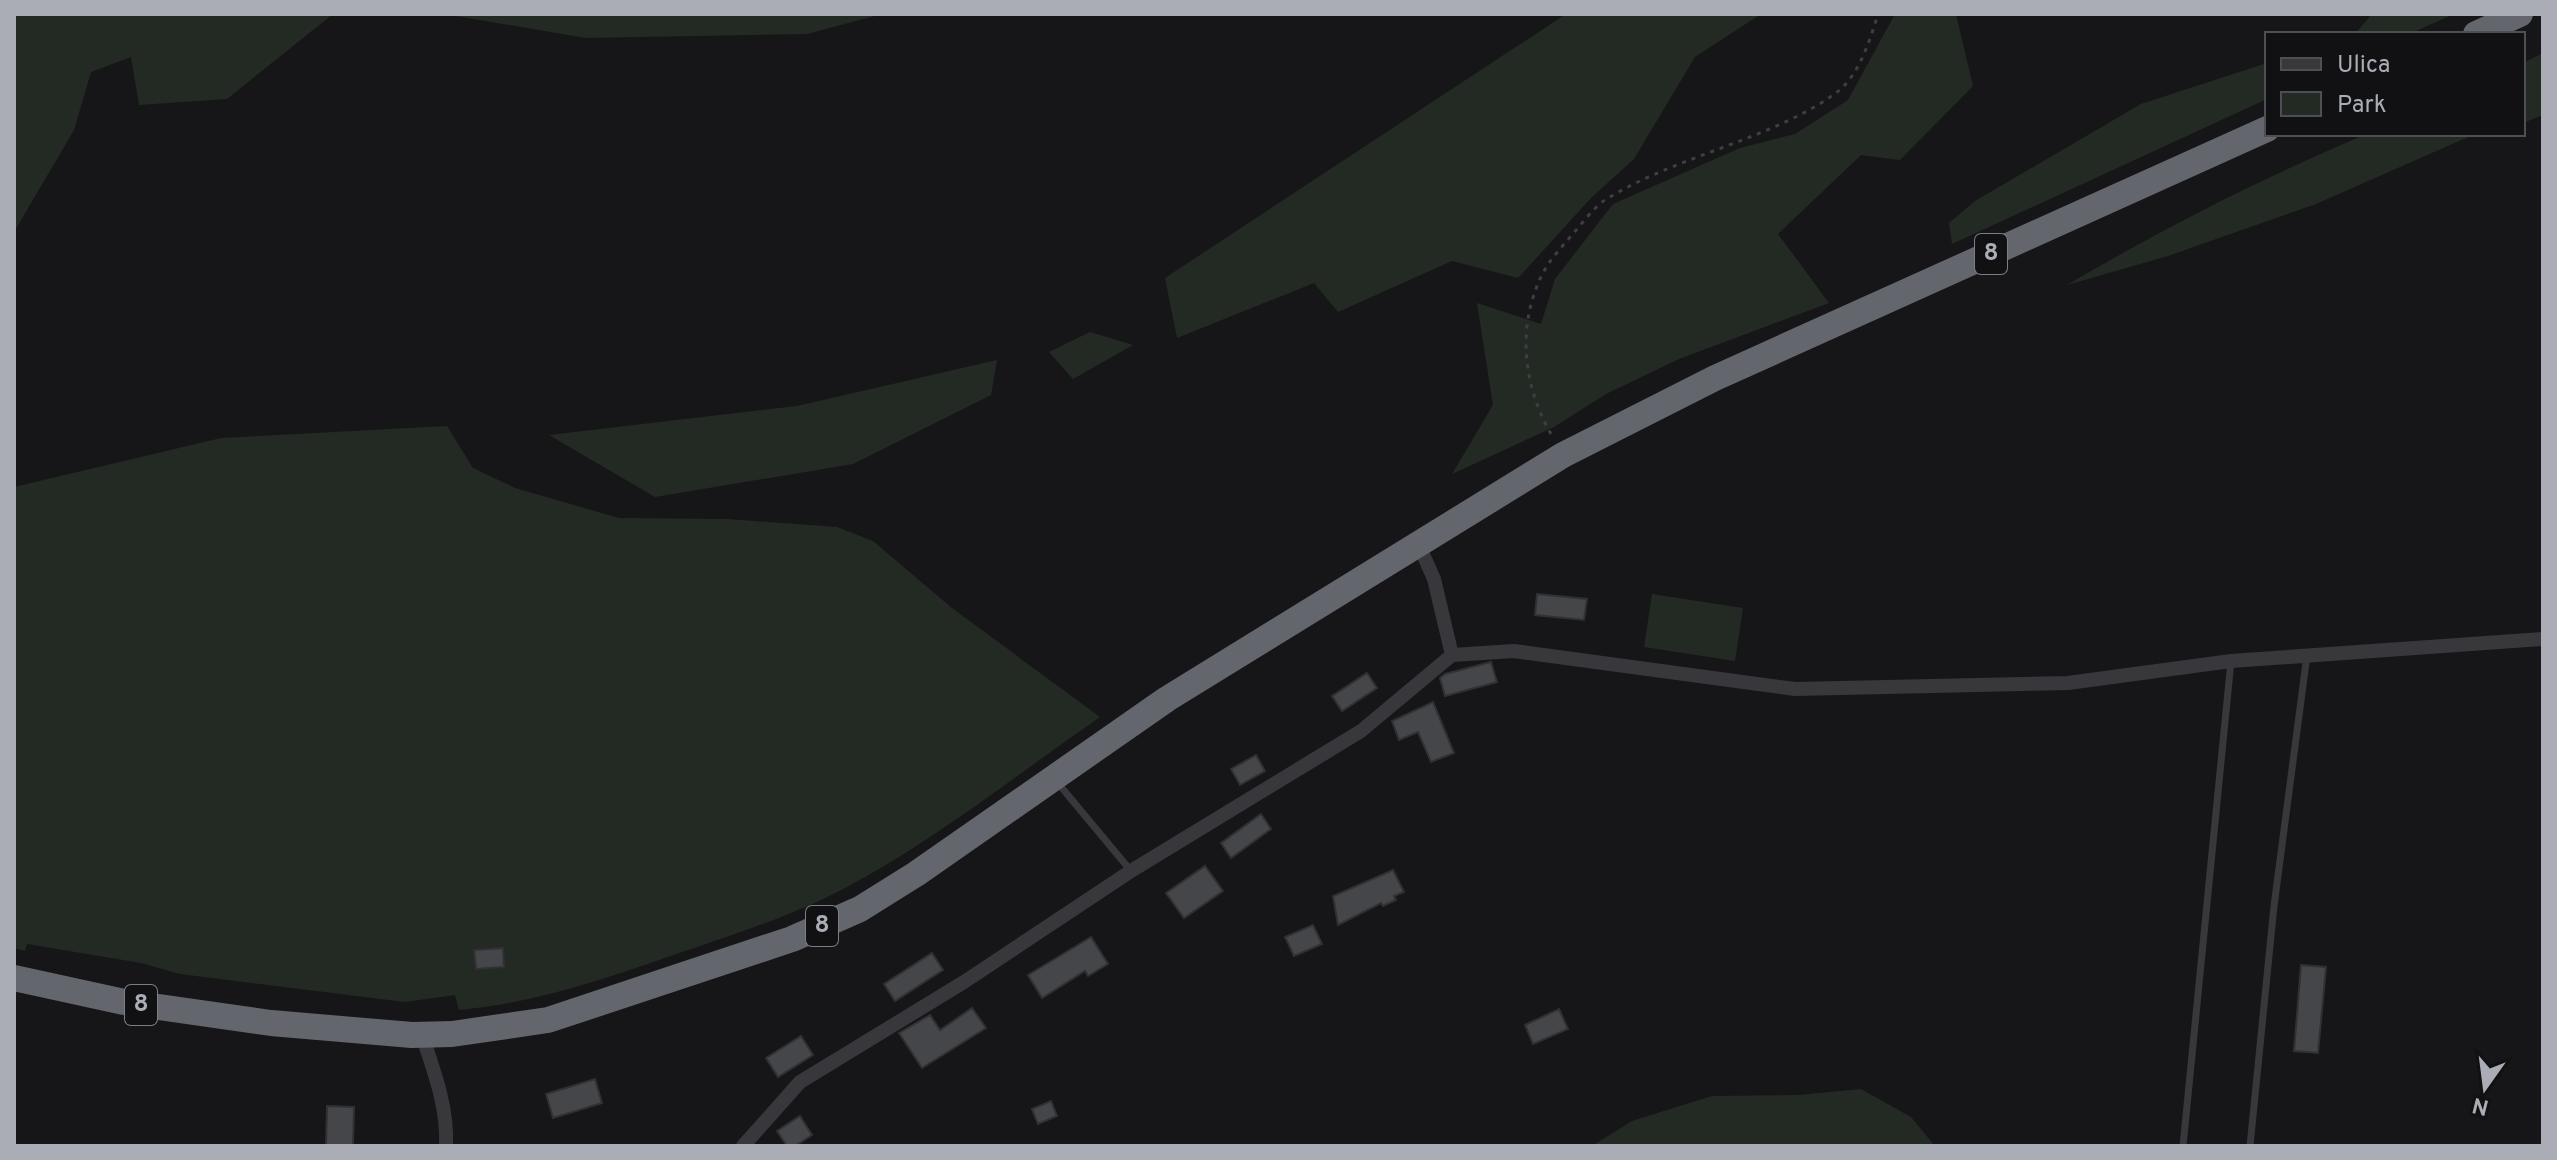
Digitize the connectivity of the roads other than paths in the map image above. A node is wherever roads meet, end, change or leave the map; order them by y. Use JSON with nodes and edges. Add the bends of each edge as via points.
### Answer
{"nodes":[{"id":1,"x":2520,"y":14,"type":"edge"},
{"id":2,"x":2480,"y":32,"type":"edge"},
{"id":3,"x":2265,"y":130,"type":"edge"},
{"id":4,"x":1418,"y":543,"type":"junction"},
{"id":5,"x":2543,"y":639,"type":"edge"},
{"id":6,"x":1452,"y":655,"type":"junction"},
{"id":7,"x":2307,"y":655,"type":"junction"},
{"id":8,"x":2231,"y":661,"type":"junction"},
{"id":9,"x":1053,"y":778,"type":"junction"},
{"id":10,"x":1131,"y":871,"type":"junction"},
{"id":11,"x":14,"y":978,"type":"edge"},
{"id":12,"x":422,"y":1035,"type":"junction"},
{"id":13,"x":751,"y":1142,"type":"edge"},
{"id":14,"x":446,"y":1146,"type":"edge"},
{"id":15,"x":2183,"y":1146,"type":"edge"},
{"id":16,"x":2250,"y":1146,"type":"edge"}],
"edges":[{"from":1,"to":2,"type":"highway"},
{"from":3,"to":4,"type":"highway","number":"8","via":[[1715,378],[1563,455]]},
{"from":4,"to":6,"type":"street","via":[[1434,579]]},
{"from":4,"to":9,"type":"highway","number":"8","via":[[1167,699]]},
{"from":5,"to":7,"type":"street"},
{"from":6,"to":8,"type":"street","via":[[1514,651],[1795,689],[1839,690],[2068,683]]},
{"from":6,"to":10,"type":"street","via":[[1361,731]]},
{"from":7,"to":8,"type":"street"},
{"from":7,"to":16,"type":"lane"},
{"from":8,"to":15,"type":"lane"},
{"from":9,"to":10,"type":"lane"},
{"from":9,"to":12,"type":"highway","number":"8","via":[[871,902],[792,939],[548,1020]]},
{"from":10,"to":13,"type":"street","via":[[977,974],[800,1082]]},
{"from":11,"to":12,"type":"highway","number":"8","via":[[186,1012]]},
{"from":12,"to":14,"type":"street","via":[[441,1097]]}]}
